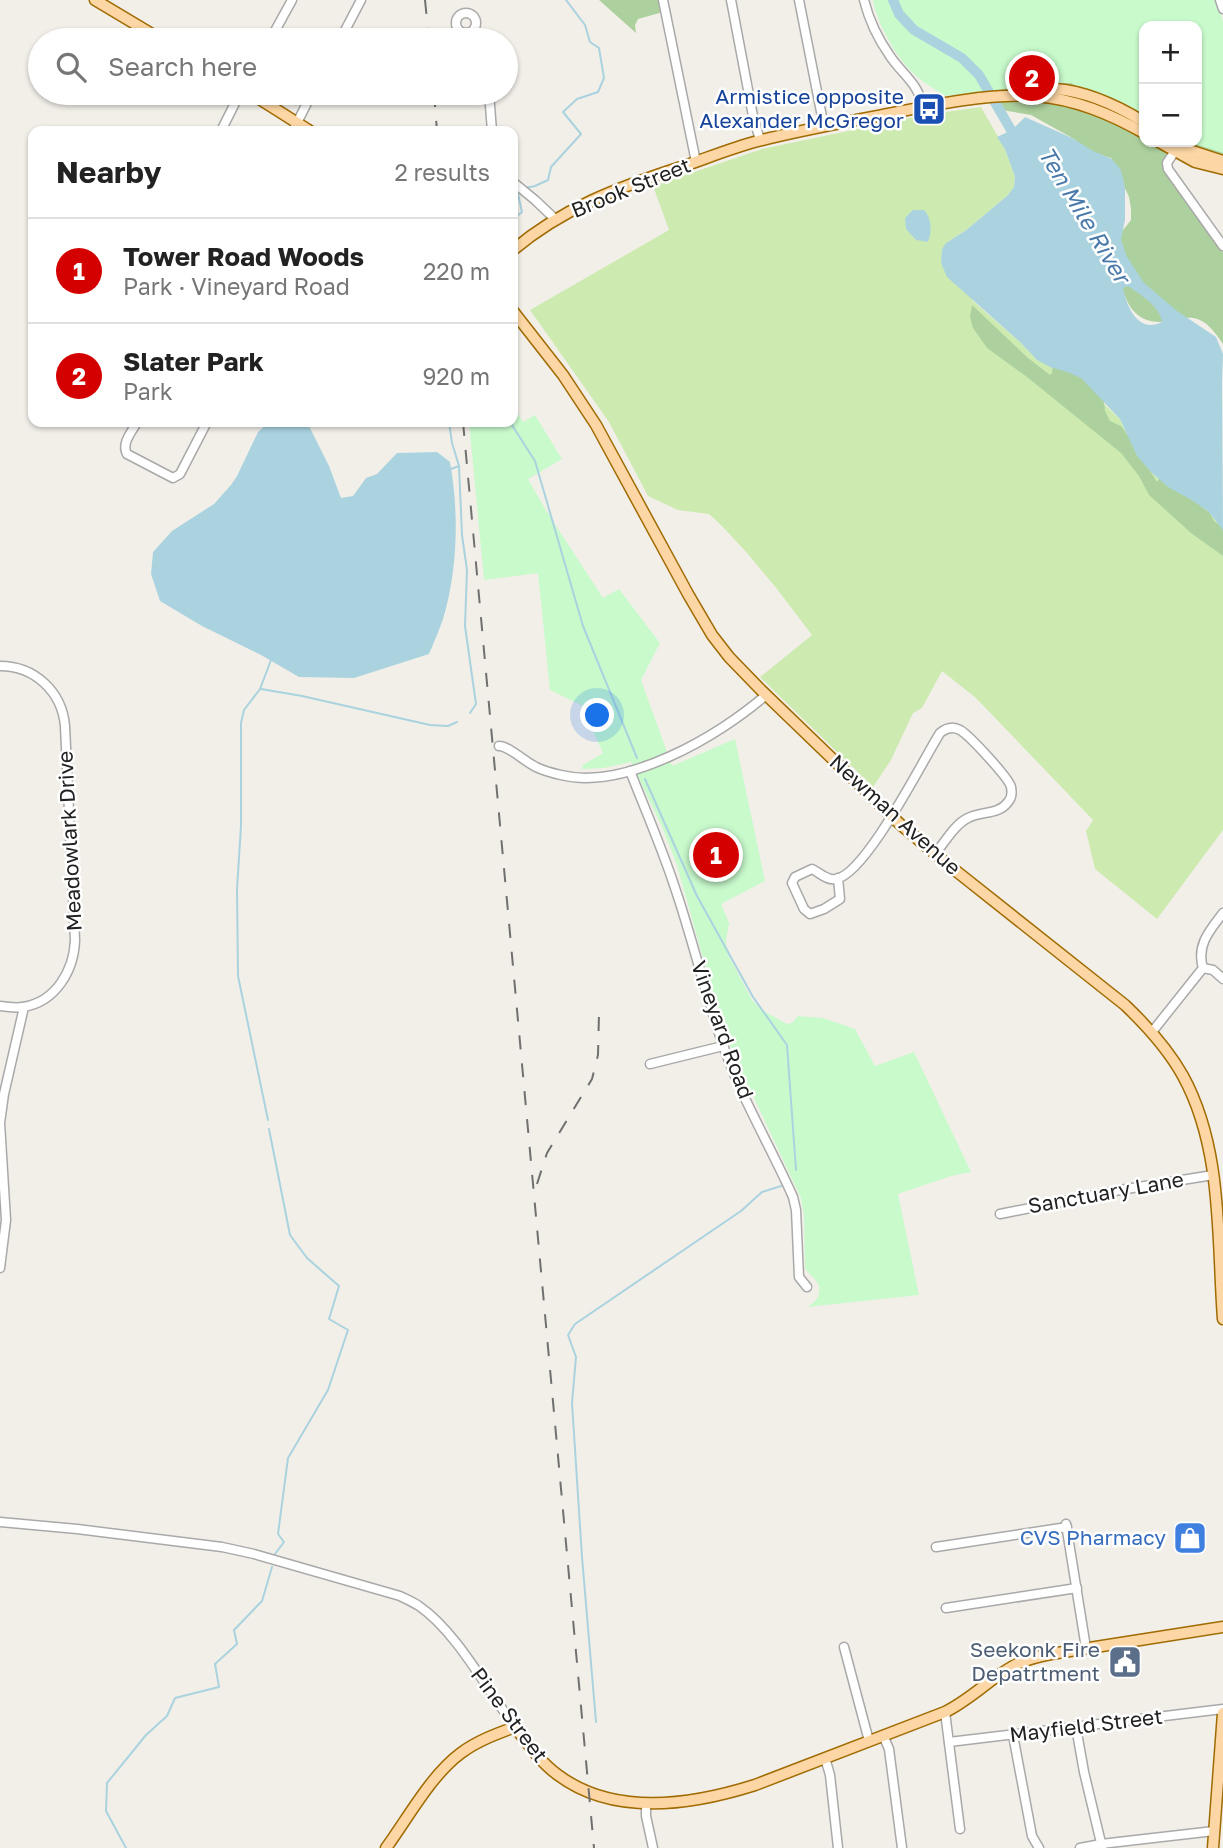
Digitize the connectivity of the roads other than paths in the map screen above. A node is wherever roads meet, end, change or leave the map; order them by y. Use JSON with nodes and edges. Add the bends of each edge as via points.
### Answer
{"nodes":[{"id":1,"x":95,"y":0,"type":"edge"},
{"id":2,"x":292,"y":0,"type":"edge"},
{"id":3,"x":361,"y":0,"type":"edge"},
{"id":4,"x":663,"y":0,"type":"edge"},
{"id":5,"x":731,"y":0,"type":"edge"},
{"id":6,"x":799,"y":0,"type":"edge"},
{"id":7,"x":864,"y":0,"type":"edge"},
{"id":8,"x":1220,"y":0,"type":"edge"},
{"id":9,"x":1223,"y":9,"type":"edge"},
{"id":10,"x":142,"y":28,"type":"edge"},
{"id":11,"x":277,"y":28,"type":"edge"},
{"id":12,"x":346,"y":28,"type":"edge"},
{"id":13,"x":1003,"y":96,"type":"junction"},
{"id":14,"x":234,"y":105,"type":"edge"},
{"id":15,"x":266,"y":105,"type":"edge"},
{"id":16,"x":306,"y":105,"type":"edge"},
{"id":17,"x":490,"y":105,"type":"edge"},
{"id":18,"x":922,"y":107,"type":"junction"},
{"id":19,"x":1139,"y":119,"type":"edge"},
{"id":20,"x":224,"y":126,"type":"edge"},
{"id":21,"x":294,"y":126,"type":"edge"},
{"id":22,"x":296,"y":126,"type":"edge"},
{"id":23,"x":492,"y":126,"type":"edge"},
{"id":24,"x":824,"y":127,"type":"junction"},
{"id":25,"x":1139,"y":130,"type":"edge"},
{"id":26,"x":759,"y":140,"type":"junction"},
{"id":27,"x":1175,"y":147,"type":"edge"},
{"id":28,"x":1176,"y":147,"type":"edge"},
{"id":29,"x":1178,"y":147,"type":"edge"},
{"id":30,"x":1223,"y":161,"type":"edge"},
{"id":31,"x":696,"y":162,"type":"junction"},
{"id":32,"x":1223,"y":169,"type":"edge"},
{"id":33,"x":519,"y":187,"type":"edge"},
{"id":34,"x":555,"y":219,"type":"junction"},
{"id":35,"x":518,"y":246,"type":"edge"},
{"id":36,"x":1223,"y":246,"type":"edge"},
{"id":37,"x":518,"y":317,"type":"edge"},
{"id":38,"x":134,"y":427,"type":"edge"},
{"id":39,"x":204,"y":427,"type":"edge"},
{"id":40,"x":0,"y":666,"type":"edge"},
{"id":41,"x":766,"y":695,"type":"junction"},
{"id":42,"x":499,"y":746,"type":"dead end"},
{"id":43,"x":631,"y":771,"type":"junction"},
{"id":44,"x":892,"y":815,"type":"junction"},
{"id":45,"x":936,"y":854,"type":"junction"},
{"id":46,"x":838,"y":878,"type":"junction"},
{"id":47,"x":1223,"y":913,"type":"edge"},
{"id":48,"x":1203,"y":968,"type":"junction"},
{"id":49,"x":1223,"y":979,"type":"edge"},
{"id":50,"x":0,"y":1006,"type":"edge"},
{"id":51,"x":24,"y":1007,"type":"junction"},
{"id":52,"x":1152,"y":1032,"type":"junction"},
{"id":53,"x":723,"y":1046,"type":"junction"},
{"id":54,"x":650,"y":1064,"type":"dead end"},
{"id":55,"x":1213,"y":1175,"type":"junction"},
{"id":56,"x":1000,"y":1214,"type":"dead end"},
{"id":57,"x":1220,"y":1235,"type":"edge"},
{"id":58,"x":0,"y":1268,"type":"edge"},
{"id":59,"x":807,"y":1287,"type":"dead end"},
{"id":60,"x":1222,"y":1303,"type":"edge"},
{"id":61,"x":1223,"y":1319,"type":"edge"},
{"id":62,"x":0,"y":1522,"type":"edge"},
{"id":63,"x":936,"y":1547,"type":"dead end"},
{"id":64,"x":1077,"y":1588,"type":"junction"},
{"id":65,"x":946,"y":1608,"type":"dead end"},
{"id":66,"x":1223,"y":1627,"type":"edge"},
{"id":67,"x":844,"y":1647,"type":"dead end"},
{"id":68,"x":1086,"y":1648,"type":"junction"},
{"id":69,"x":1223,"y":1711,"type":"edge"},
{"id":70,"x":945,"y":1712,"type":"junction"},
{"id":71,"x":515,"y":1727,"type":"junction"},
{"id":72,"x":1076,"y":1727,"type":"junction"},
{"id":73,"x":883,"y":1735,"type":"junction"},
{"id":74,"x":1013,"y":1735,"type":"junction"},
{"id":75,"x":869,"y":1741,"type":"junction"},
{"id":76,"x":949,"y":1742,"type":"junction"},
{"id":77,"x":825,"y":1758,"type":"junction"},
{"id":78,"x":1221,"y":1767,"type":"edge"},
{"id":79,"x":646,"y":1804,"type":"junction"},
{"id":80,"x":960,"y":1829,"type":"dead end"},
{"id":81,"x":1213,"y":1831,"type":"junction"},
{"id":82,"x":1101,"y":1846,"type":"edge"},
{"id":83,"x":386,"y":1848,"type":"edge"},
{"id":84,"x":653,"y":1848,"type":"edge"},
{"id":85,"x":838,"y":1848,"type":"edge"},
{"id":86,"x":902,"y":1848,"type":"edge"},
{"id":87,"x":1039,"y":1848,"type":"edge"},
{"id":88,"x":1080,"y":1848,"type":"edge"},
{"id":89,"x":1213,"y":1848,"type":"edge"}],
"edges":[{"from":1,"to":10,"type":"main road"},
{"from":2,"to":11,"type":"street"},
{"from":3,"to":12,"type":"street"},
{"from":4,"to":31,"type":"street"},
{"from":5,"to":26,"type":"street"},
{"from":6,"to":24,"type":"street"},
{"from":7,"to":18,"type":"street","via":[[876,32],[918,90]]},
{"from":8,"to":9,"type":"street"},
{"from":13,"to":18,"type":"main road","name":"Brook Street"},
{"from":13,"to":19,"type":"main road","via":[[1057,89],[1105,102]]},
{"from":13,"to":25,"type":"main road","via":[[1074,102]]},
{"from":14,"to":20,"type":"street"},
{"from":15,"to":21,"type":"main road"},
{"from":16,"to":22,"type":"street"},
{"from":17,"to":23,"type":"street"},
{"from":18,"to":24,"type":"main road","name":"Brook Street"},
{"from":24,"to":26,"type":"main road","name":"Brook Street"},
{"from":26,"to":31,"type":"main road","name":"Brook Street"},
{"from":27,"to":36,"type":"street","via":[[1168,169]]},
{"from":28,"to":32,"type":"main road","via":[[1203,165]]},
{"from":29,"to":30,"type":"main road"},
{"from":31,"to":34,"type":"main road","name":"Brook Street","via":[[585,202]]},
{"from":33,"to":34,"type":"street"},
{"from":34,"to":35,"type":"main road","name":"Brook Street"},
{"from":37,"to":41,"type":"main road","name":"Newman Avenue","via":[[597,426],[712,635]]},
{"from":38,"to":39,"type":"street","via":[[125,450],[132,458],[176,477]]},
{"from":40,"to":51,"type":"street","name":"Meadowlark Drive","via":[[23,669],[46,684],[61,706],[65,726],[75,951],[71,968],[56,988]]},
{"from":41,"to":43,"type":"street","via":[[719,730]]},
{"from":41,"to":44,"type":"main road","name":"Newman Avenue"},
{"from":42,"to":43,"type":"street","via":[[536,767],[575,778]]},
{"from":43,"to":53,"type":"street","name":"Vineyard Road","via":[[687,924]]},
{"from":44,"to":45,"type":"main road","name":"Newman Avenue"},
{"from":44,"to":45,"type":"street","via":[[940,733],[953,728],[972,740],[1011,784],[1012,795],[995,812],[966,818]]},
{"from":44,"to":46,"type":"street","via":[[855,866]]},
{"from":45,"to":52,"type":"main road","name":"Newman Avenue","via":[[1125,1005]]},
{"from":46,"to":46,"type":"street","via":[[811,869],[792,883],[810,914],[840,899]]},
{"from":47,"to":48,"type":"street","via":[[1202,943]]},
{"from":48,"to":49,"type":"street"},
{"from":48,"to":52,"type":"street"},
{"from":50,"to":51,"type":"street"},
{"from":51,"to":58,"type":"street","via":[[0,1123],[6,1220]]},
{"from":52,"to":55,"type":"main road","name":"Newman Avenue","via":[[1183,1075],[1197,1106]]},
{"from":53,"to":54,"type":"street"},
{"from":53,"to":59,"type":"street","name":"Vineyard Road","via":[[793,1197],[799,1277]]},
{"from":55,"to":56,"type":"street","name":"Sanctuary Lane"},
{"from":55,"to":57,"type":"main road","name":"Newman Avenue"},
{"from":57,"to":60,"type":"main road","name":"Newman Avenue"},
{"from":60,"to":61,"type":"main road","name":"Newman Avenue"},
{"from":62,"to":71,"type":"street","name":"Pine Street","via":[[222,1547],[400,1596],[418,1605],[447,1633]]},
{"from":63,"to":64,"type":"street","via":[[1066,1525]]},
{"from":64,"to":65,"type":"street"},
{"from":64,"to":68,"type":"street"},
{"from":66,"to":68,"type":"main road","name":"Pine Street"},
{"from":67,"to":75,"type":"street"},
{"from":68,"to":70,"type":"main road","name":"Pine Street","via":[[1019,1663]]},
{"from":69,"to":72,"type":"street","name":"Mayfield Street"},
{"from":69,"to":78,"type":"main road"},
{"from":70,"to":73,"type":"main road","name":"Pine Street"},
{"from":70,"to":76,"type":"street"},
{"from":71,"to":79,"type":"main road","name":"Pine Street","via":[[542,1762],[569,1782],[601,1796]]},
{"from":71,"to":83,"type":"main road","via":[[453,1759]]},
{"from":72,"to":74,"type":"street","name":"Mayfield Street"},
{"from":72,"to":82,"type":"street"},
{"from":73,"to":75,"type":"main road","name":"Pine Street"},
{"from":73,"to":86,"type":"street","via":[[889,1749]]},
{"from":74,"to":76,"type":"street","name":"Mayfield Street"},
{"from":74,"to":87,"type":"street","via":[[1032,1836]]},
{"from":75,"to":77,"type":"main road","name":"Pine Street"},
{"from":76,"to":80,"type":"street"},
{"from":77,"to":79,"type":"main road","name":"Pine Street","via":[[731,1793]]},
{"from":77,"to":85,"type":"street"},
{"from":78,"to":81,"type":"main road"},
{"from":79,"to":84,"type":"street"},
{"from":81,"to":82,"type":"street"},
{"from":81,"to":89,"type":"main road"},
{"from":82,"to":88,"type":"street"}]}
